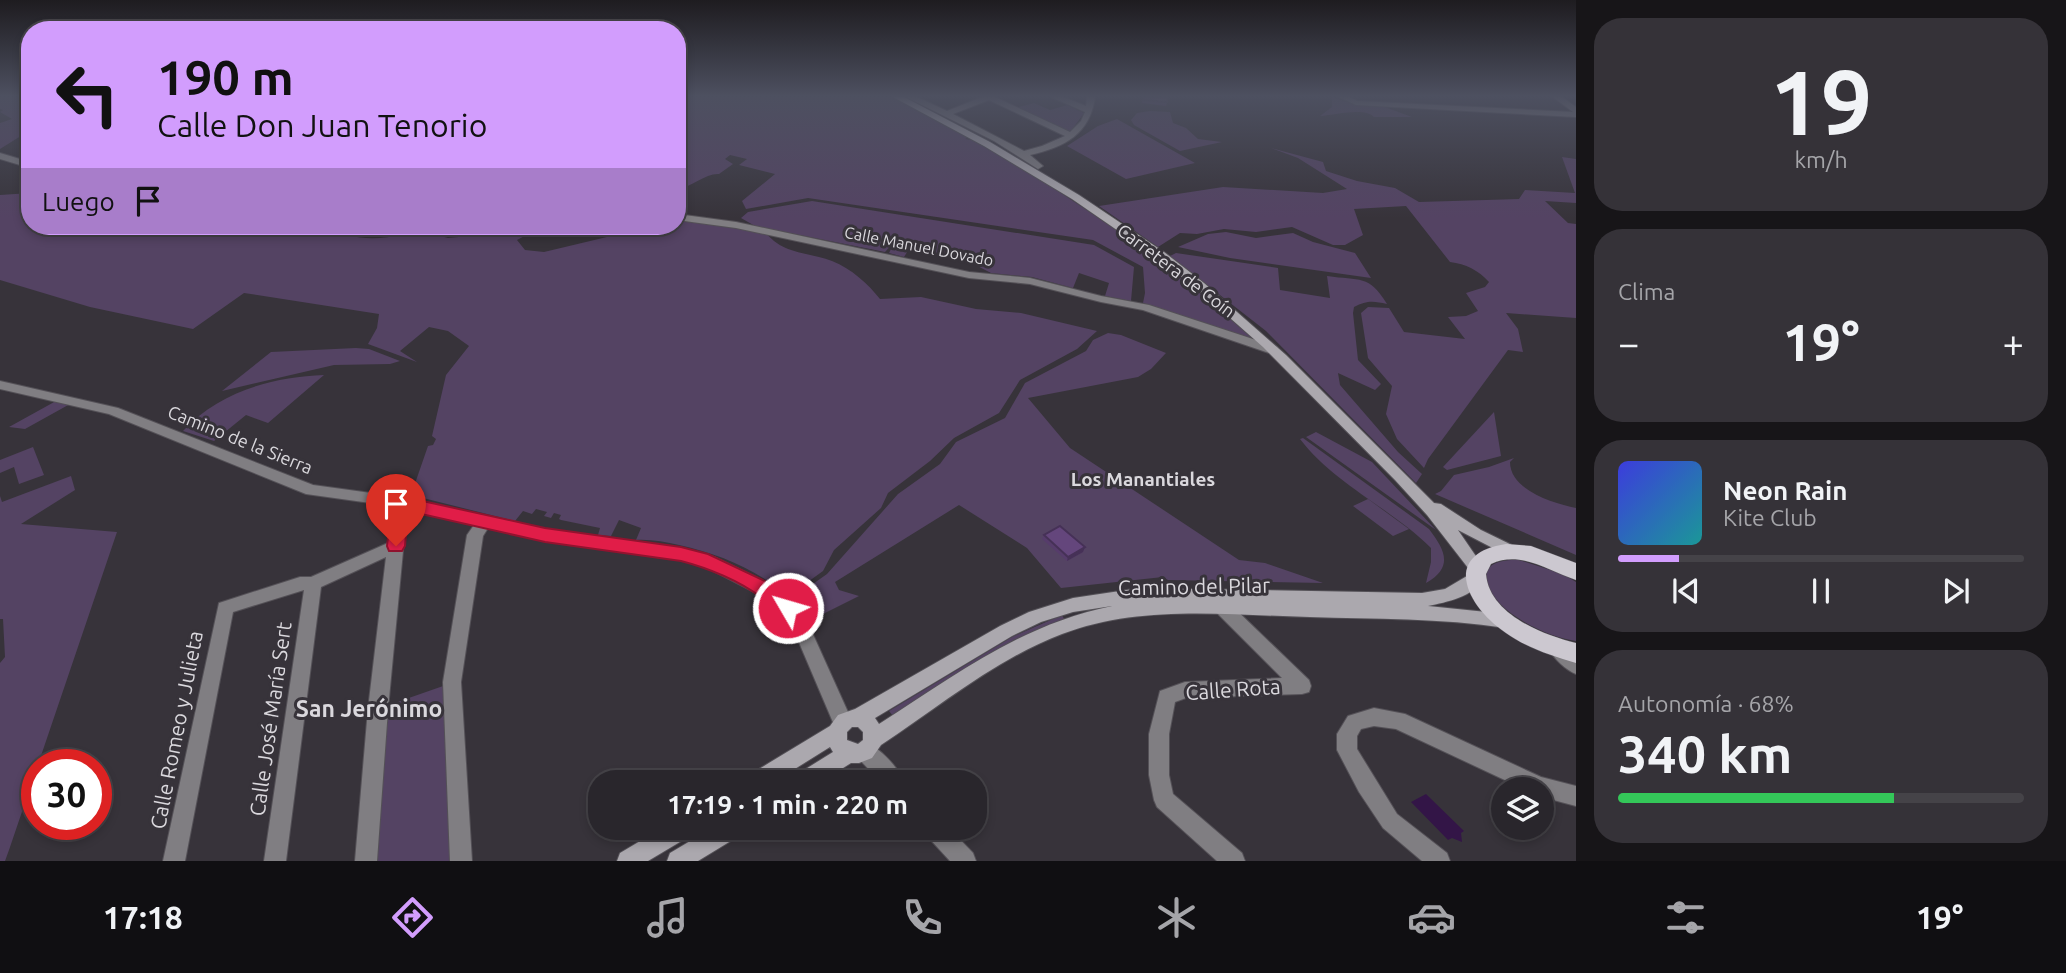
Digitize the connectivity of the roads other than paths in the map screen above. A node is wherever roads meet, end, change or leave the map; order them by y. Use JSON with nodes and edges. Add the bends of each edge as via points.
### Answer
{"nodes":[{"id":1,"x":975,"y":137,"type":"edge"},
{"id":2,"x":989,"y":137,"type":"edge"},
{"id":3,"x":1070,"y":137,"type":"edge"},
{"id":4,"x":1055,"y":145,"type":"junction"},
{"id":5,"x":1021,"y":154,"type":"junction"},
{"id":6,"x":1009,"y":155,"type":"junction"},
{"id":7,"x":0,"y":156,"type":"edge"},
{"id":8,"x":21,"y":162,"type":"edge"},
{"id":9,"x":1039,"y":171,"type":"junction"},
{"id":10,"x":686,"y":218,"type":"edge"},
{"id":11,"x":1273,"y":350,"type":"junction"},
{"id":12,"x":0,"y":384,"type":"edge"},
{"id":13,"x":1418,"y":495,"type":"junction"},
{"id":14,"x":400,"y":502,"type":"junction"},
{"id":15,"x":484,"y":522,"type":"junction"},
{"id":16,"x":396,"y":546,"type":"junction"},
{"id":17,"x":1512,"y":552,"type":"junction"},
{"id":18,"x":1576,"y":572,"type":"edge"},
{"id":19,"x":1475,"y":574,"type":"junction"},
{"id":20,"x":313,"y":583,"type":"junction"},
{"id":21,"x":1223,"y":608,"type":"junction"},
{"id":22,"x":1506,"y":621,"type":"junction"},
{"id":23,"x":1571,"y":652,"type":"edge"},
{"id":24,"x":1576,"y":666,"type":"edge"},
{"id":25,"x":845,"y":724,"type":"junction"},
{"id":26,"x":863,"y":747,"type":"junction"},
{"id":27,"x":774,"y":770,"type":"edge"},
{"id":28,"x":824,"y":770,"type":"edge"},
{"id":29,"x":883,"y":770,"type":"edge"},
{"id":30,"x":1576,"y":796,"type":"edge"},
{"id":31,"x":662,"y":840,"type":"edge"},
{"id":32,"x":712,"y":840,"type":"edge"},
{"id":33,"x":946,"y":840,"type":"edge"},
{"id":34,"x":174,"y":861,"type":"edge"},
{"id":35,"x":275,"y":861,"type":"edge"},
{"id":36,"x":366,"y":861,"type":"edge"},
{"id":37,"x":461,"y":861,"type":"edge"},
{"id":38,"x":628,"y":861,"type":"edge"},
{"id":39,"x":678,"y":861,"type":"edge"},
{"id":40,"x":965,"y":861,"type":"edge"},
{"id":41,"x":1234,"y":861,"type":"edge"},
{"id":42,"x":1439,"y":861,"type":"edge"}],
"edges":[{"from":1,"to":6,"type":"main road","name":"Carretera de Coín"},
{"from":2,"to":5,"type":"street","name":"Carretera de Coín"},
{"from":3,"to":4,"type":"street"},
{"from":4,"to":5,"type":"street"},
{"from":4,"to":9,"type":"street"},
{"from":5,"to":6,"type":"street"},
{"from":5,"to":9,"type":"street","name":"Carretera de Coín"},
{"from":6,"to":9,"type":"main road","name":"Carretera de Coín"},
{"from":7,"to":8,"type":"street"},
{"from":9,"to":11,"type":"main road","name":"Carretera de Coín","via":[[1174,266]]},
{"from":10,"to":11,"type":"street","name":"Calle Manuel Dovado","via":[[970,275],[1030,281],[1145,307]]},
{"from":11,"to":13,"type":"main road","name":"Carretera de Coín"},
{"from":12,"to":14,"type":"street","name":"Camino de la Sierra","via":[[113,411],[311,490]]},
{"from":13,"to":17,"type":"main road","name":"Carretera de Coín","via":[[1475,534]]},
{"from":13,"to":19,"type":"main road","name":"Carretera de Coín","via":[[1455,537]]},
{"from":14,"to":15,"type":"street","name":"Camino de la Sierra"},
{"from":14,"to":16,"type":"street"},
{"from":15,"to":25,"type":"street","name":"Camino de la Sierra","via":[[681,554],[708,561],[755,584],[788,608]]},
{"from":15,"to":37,"type":"street","via":[[475,535],[452,682]]},
{"from":16,"to":20,"type":"street"},
{"from":16,"to":36,"type":"street"},
{"from":17,"to":18,"type":"main road"},
{"from":17,"to":19,"type":"main road","via":[[1488,556]]},
{"from":19,"to":22,"type":"main road","via":[[1480,593]]},
{"from":19,"to":25,"type":"main road","name":"Camino del Pilar","via":[[1449,595],[1422,600],[1140,594],[1073,605],[1006,631]]},
{"from":20,"to":34,"type":"street","name":"Calle Romeo y Julieta","via":[[225,608]]},
{"from":20,"to":35,"type":"street","name":"Calle José María Sert"},
{"from":21,"to":22,"type":"main road","name":"Camino del Pilar","via":[[1458,613]]},
{"from":21,"to":26,"type":"main road","name":"Camino del Pilar","via":[[1146,608],[1102,614],[1056,629],[1021,645]]},
{"from":21,"to":41,"type":"street","name":"Calle Rota","via":[[1302,686],[1185,690],[1167,698],[1159,734],[1164,800]]},
{"from":22,"to":23,"type":"main road"},
{"from":23,"to":24,"type":"street"},
{"from":25,"to":26,"type":"main road","via":[[839,745]]},
{"from":25,"to":26,"type":"main road","via":[[870,726]]},
{"from":25,"to":27,"type":"main road","name":"Camino del Pilar"},
{"from":26,"to":28,"type":"main road","name":"Camino del Pilar"},
{"from":26,"to":29,"type":"street"},
{"from":30,"to":42,"type":"street","via":[[1539,786],[1398,720],[1374,717],[1355,722],[1347,734],[1347,750],[1366,785],[1390,821]]},
{"from":31,"to":38,"type":"main road"},
{"from":32,"to":39,"type":"main road"},
{"from":33,"to":40,"type":"street"}]}
